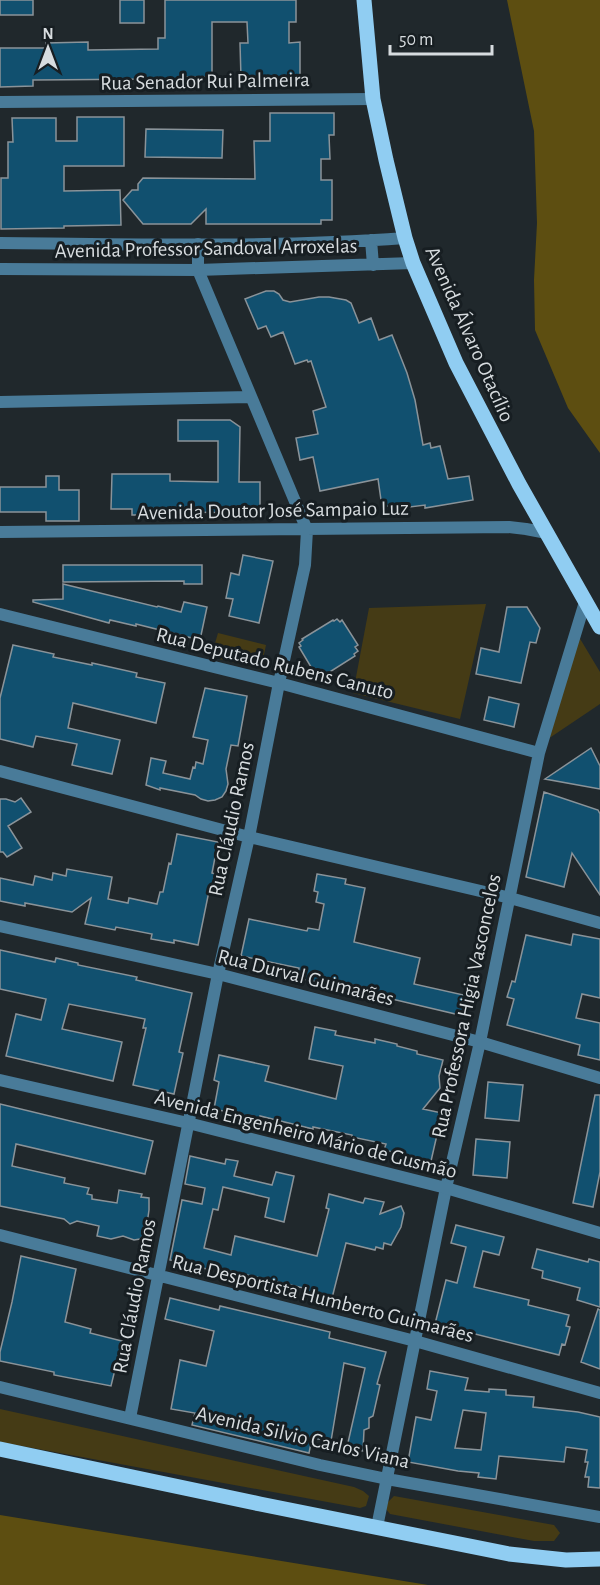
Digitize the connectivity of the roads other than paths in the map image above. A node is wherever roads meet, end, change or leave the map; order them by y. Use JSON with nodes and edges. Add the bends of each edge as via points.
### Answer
{"nodes":[{"id":1,"x":364,"y":0,"type":"edge"},
{"id":2,"x":374,"y":99,"type":"junction"},
{"id":3,"x":0,"y":102,"type":"edge"},
{"id":4,"x":405,"y":238,"type":"junction"},
{"id":5,"x":371,"y":240,"type":"junction"},
{"id":6,"x":0,"y":243,"type":"edge"},
{"id":7,"x":198,"y":244,"type":"junction"},
{"id":8,"x":413,"y":263,"type":"junction"},
{"id":9,"x":373,"y":265,"type":"junction"},
{"id":10,"x":0,"y":269,"type":"edge"},
{"id":11,"x":198,"y":270,"type":"junction"},
{"id":12,"x":250,"y":397,"type":"junction"},
{"id":13,"x":0,"y":402,"type":"edge"},
{"id":14,"x":307,"y":530,"type":"junction"},
{"id":15,"x":0,"y":532,"type":"edge"},
{"id":16,"x":547,"y":533,"type":"junction"},
{"id":17,"x":585,"y":602,"type":"junction"},
{"id":18,"x":0,"y":614,"type":"edge"},
{"id":19,"x":600,"y":627,"type":"edge"},
{"id":20,"x":279,"y":683,"type":"junction"},
{"id":21,"x":540,"y":753,"type":"junction"},
{"id":22,"x":0,"y":771,"type":"edge"},
{"id":23,"x":249,"y":837,"type":"junction"},
{"id":24,"x":510,"y":898,"type":"junction"},
{"id":25,"x":600,"y":922,"type":"edge"},
{"id":26,"x":0,"y":926,"type":"edge"},
{"id":27,"x":218,"y":974,"type":"junction"},
{"id":28,"x":480,"y":1042,"type":"junction"},
{"id":29,"x":600,"y":1078,"type":"edge"},
{"id":30,"x":0,"y":1080,"type":"edge"},
{"id":31,"x":188,"y":1123,"type":"junction"},
{"id":32,"x":446,"y":1188,"type":"junction"},
{"id":33,"x":600,"y":1233,"type":"edge"},
{"id":34,"x":0,"y":1235,"type":"edge"},
{"id":35,"x":157,"y":1276,"type":"junction"},
{"id":36,"x":415,"y":1341,"type":"junction"},
{"id":37,"x":0,"y":1387,"type":"edge"},
{"id":38,"x":600,"y":1393,"type":"edge"},
{"id":39,"x":130,"y":1418,"type":"junction"},
{"id":40,"x":0,"y":1449,"type":"edge"},
{"id":41,"x":387,"y":1479,"type":"junction"},
{"id":42,"x":600,"y":1517,"type":"edge"},
{"id":43,"x":377,"y":1527,"type":"junction"},
{"id":44,"x":600,"y":1559,"type":"edge"}],
"edges":[{"from":1,"to":2,"type":"main road","name":"Avenida Álvaro Otacílio"},
{"from":2,"to":3,"type":"street","name":"Rua Senador Rui Palmeira"},
{"from":2,"to":4,"type":"main road","name":"Avenida Álvaro Otacílio"},
{"from":4,"to":5,"type":"street","name":"Avenida Professor Sandoval Arroxelas"},
{"from":4,"to":8,"type":"main road","name":"Avenida Álvaro Otacílio"},
{"from":5,"to":7,"type":"street","name":"Avenida Professor Sandoval Arroxelas"},
{"from":5,"to":9,"type":"street"},
{"from":6,"to":7,"type":"street","name":"Avenida Professor Sandoval Arroxelas"},
{"from":7,"to":11,"type":"street","name":"Rua Cláudio Ramos"},
{"from":8,"to":9,"type":"street","name":"Avenida Professor Sandoval Arroxelas"},
{"from":8,"to":16,"type":"main road","name":"Avenida Álvaro Otacílio","via":[[456,363]]},
{"from":9,"to":11,"type":"street","name":"Avenida Professor Sandoval Arroxelas"},
{"from":10,"to":11,"type":"street","name":"Avenida Professor Sandoval Arroxelas"},
{"from":11,"to":12,"type":"street","name":"Rua Cláudio Ramos"},
{"from":12,"to":13,"type":"street"},
{"from":12,"to":14,"type":"street","name":"Rua Cláudio Ramos"},
{"from":14,"to":15,"type":"street","name":"Avenida Doutor José Sampaio Luz"},
{"from":14,"to":16,"type":"street","name":"Avenida Doutor José Sampaio Luz","via":[[509,527]]},
{"from":14,"to":20,"type":"street","name":"Rua Cláudio Ramos","via":[[305,565]]},
{"from":16,"to":17,"type":"main road","name":"Avenida Álvaro Otacílio"},
{"from":17,"to":19,"type":"main road","name":"Avenida Álvaro Otacílio"},
{"from":17,"to":21,"type":"street","name":"Rua Professora Higia Vasconcelos"},
{"from":18,"to":20,"type":"street","name":"Rua Deputado Rubens Canuto"},
{"from":20,"to":21,"type":"street","name":"Rua Deputado Rubens Canuto"},
{"from":20,"to":23,"type":"street","name":"Rua Cláudio Ramos"},
{"from":21,"to":24,"type":"street","name":"Rua Professora Higia Vasconcelos"},
{"from":22,"to":23,"type":"street"},
{"from":23,"to":24,"type":"street"},
{"from":23,"to":27,"type":"street","name":"Rua Cláudio Ramos"},
{"from":24,"to":25,"type":"street"},
{"from":24,"to":28,"type":"street","name":"Rua Professora Higia Vasconcelos"},
{"from":26,"to":27,"type":"street","name":"Rua Durval Guimarães"},
{"from":27,"to":28,"type":"street","name":"Rua Durval Guimarães"},
{"from":27,"to":31,"type":"street","name":"Rua Cláudio Ramos"},
{"from":28,"to":29,"type":"street","name":"Rua Durval Guimarães"},
{"from":28,"to":32,"type":"street","name":"Rua Professora Higia Vasconcelos"},
{"from":30,"to":31,"type":"street","name":"Avenida Engenheiro Mário de Gusmão"},
{"from":31,"to":32,"type":"street","name":"Avenida Engenheiro Mário de Gusmão"},
{"from":31,"to":35,"type":"street","name":"Rua Cláudio Ramos"},
{"from":32,"to":33,"type":"street","name":"Avenida Engenheiro Mário de Gusmão"},
{"from":32,"to":36,"type":"street","name":"Rua Professora Higia Vasconcelos"},
{"from":34,"to":35,"type":"street","name":"Rua Desportista Humberto Guimarães"},
{"from":35,"to":36,"type":"street","name":"Rua Desportista Humberto Guimarães"},
{"from":35,"to":39,"type":"street","name":"Rua Cláudio Ramos"},
{"from":36,"to":38,"type":"street","name":"Rua Desportista Humberto Guimarães"},
{"from":36,"to":41,"type":"street","name":"Rua Professora Higia Vasconcelos"},
{"from":37,"to":39,"type":"street","name":"Avenida Silvio Carlos Viana"},
{"from":39,"to":41,"type":"street","name":"Avenida Silvio Carlos Viana"},
{"from":40,"to":43,"type":"main road"},
{"from":41,"to":42,"type":"street","name":"Avenida Silvio Carlos Viana"},
{"from":41,"to":43,"type":"street","name":"Rua Professora Higia Vasconcelos"},
{"from":43,"to":44,"type":"main road","via":[[509,1554]]}]}
